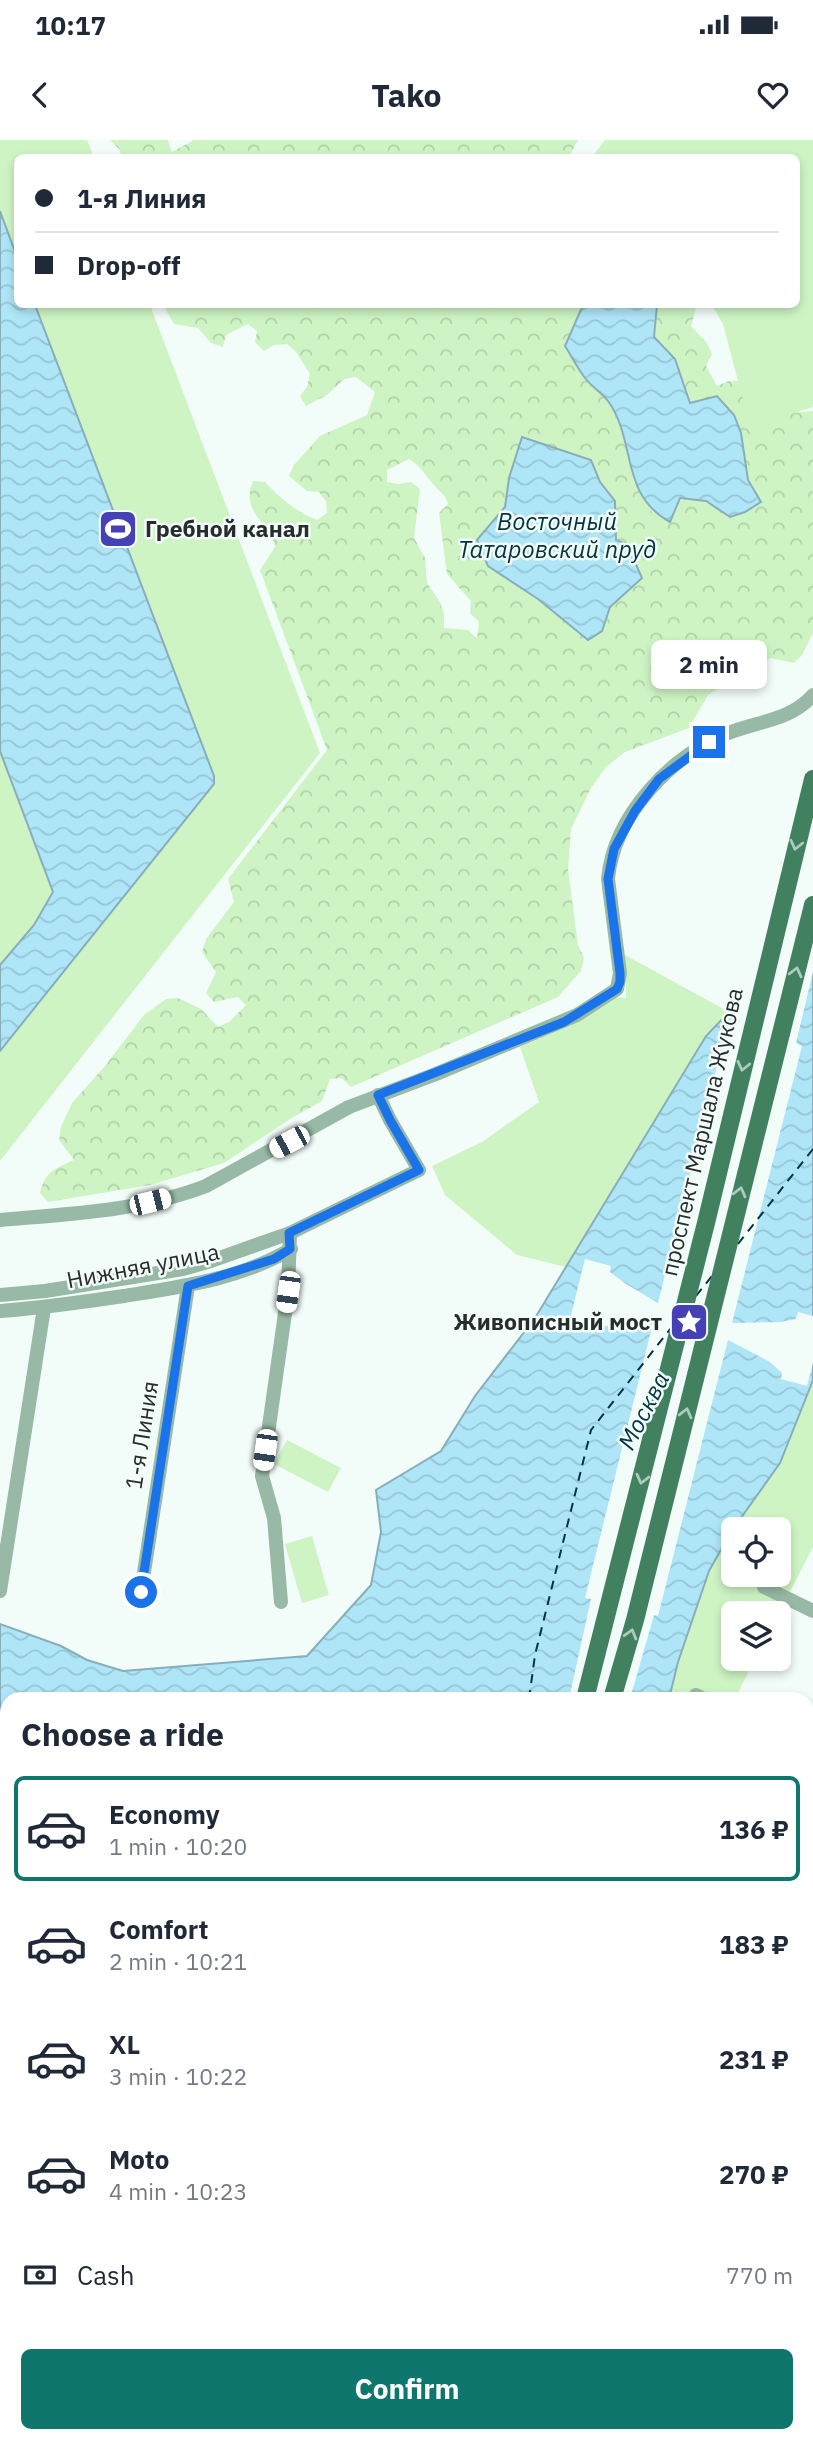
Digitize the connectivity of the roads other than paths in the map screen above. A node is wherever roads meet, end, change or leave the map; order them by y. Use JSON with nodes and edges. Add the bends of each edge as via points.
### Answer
{"nodes":[{"id":1,"x":813,"y":695,"type":"edge"},
{"id":2,"x":813,"y":779,"type":"edge"},
{"id":3,"x":813,"y":905,"type":"edge"},
{"id":4,"x":378,"y":1095,"type":"junction"},
{"id":5,"x":0,"y":1220,"type":"edge"},
{"id":6,"x":289,"y":1233,"type":"junction"},
{"id":7,"x":290,"y":1249,"type":"junction"},
{"id":8,"x":188,"y":1286,"type":"junction"},
{"id":9,"x":0,"y":1295,"type":"edge"},
{"id":10,"x":44,"y":1308,"type":"junction"},
{"id":11,"x":0,"y":1311,"type":"edge"},
{"id":12,"x":764,"y":1587,"type":"dead end"},
{"id":13,"x":0,"y":1591,"type":"edge"},
{"id":14,"x":141,"y":1592,"type":"dead end"},
{"id":15,"x":281,"y":1602,"type":"dead end"},
{"id":16,"x":813,"y":1611,"type":"edge"},
{"id":17,"x":587,"y":1692,"type":"edge"},
{"id":18,"x":614,"y":1692,"type":"edge"}],
"edges":[{"from":1,"to":4,"type":"street","via":[[786,716],[709,742],[659,779],[635,811],[620,836],[608,879],[620,973],[617,989],[564,1022]]},
{"from":2,"to":17,"type":"main road","name":"проспект Маршала Жукова","one_way":true},
{"from":18,"to":3,"type":"main road","one_way":true},
{"from":4,"to":5,"type":"street","via":[[189,1193],[131,1207]]},
{"from":4,"to":6,"type":"street","via":[[419,1170]]},
{"from":6,"to":7,"type":"street"},
{"from":6,"to":9,"type":"street","via":[[183,1269]]},
{"from":7,"to":8,"type":"street","name":"Нижняя улица","via":[[274,1259]]},
{"from":7,"to":15,"type":"street","via":[[262,1476],[274,1518]]},
{"from":8,"to":10,"type":"street","name":"Нижняя улица"},
{"from":8,"to":14,"type":"street","name":"1-я Линия"},
{"from":10,"to":11,"type":"street","name":"Нижняя улица"},
{"from":10,"to":13,"type":"street"},
{"from":12,"to":16,"type":"street"}]}
